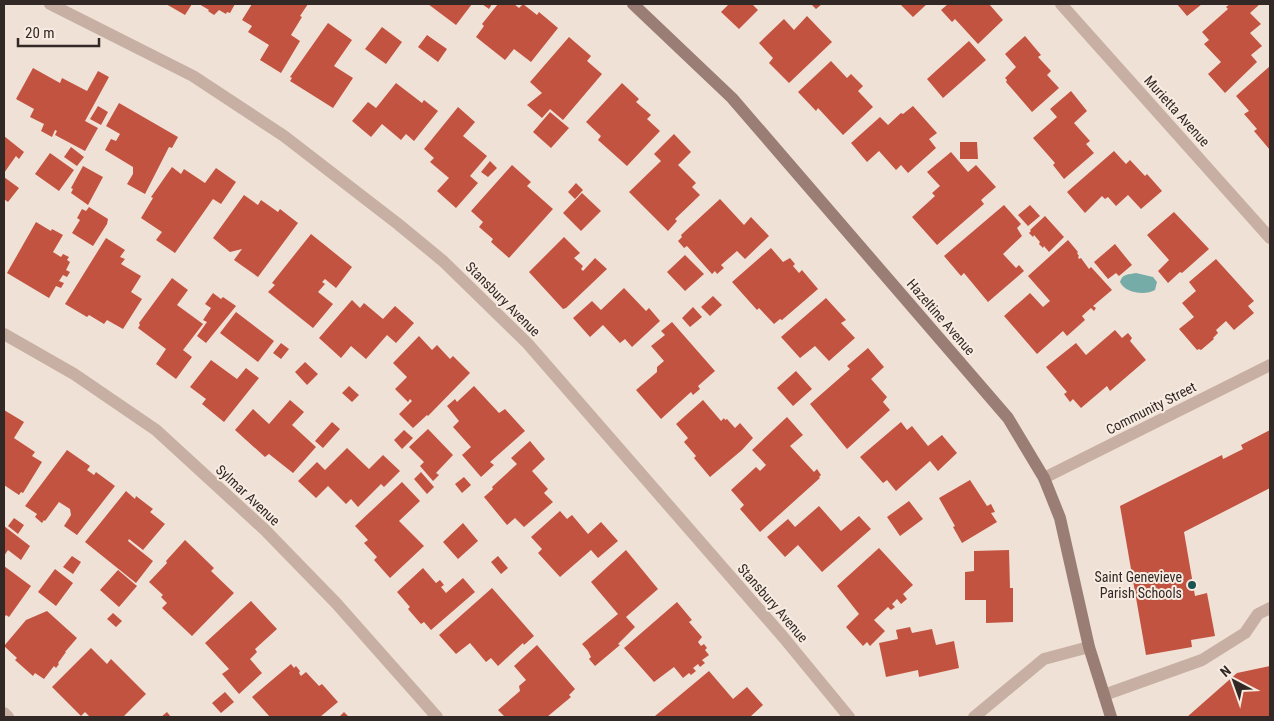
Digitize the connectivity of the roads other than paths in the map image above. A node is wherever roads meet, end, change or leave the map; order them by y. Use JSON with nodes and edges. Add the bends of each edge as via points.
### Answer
{"nodes":[{"id":1,"x":50,"y":4,"type":"edge"},
{"id":2,"x":633,"y":4,"type":"edge"},
{"id":3,"x":1061,"y":4,"type":"edge"},
{"id":4,"x":1270,"y":238,"type":"edge"},
{"id":5,"x":4,"y":334,"type":"edge"},
{"id":6,"x":1270,"y":365,"type":"edge"},
{"id":7,"x":1044,"y":478,"type":"junction"},
{"id":8,"x":1270,"y":608,"type":"edge"},
{"id":9,"x":1089,"y":647,"type":"junction"},
{"id":10,"x":1104,"y":696,"type":"junction"},
{"id":11,"x":4,"y":713,"type":"edge"},
{"id":12,"x":8,"y":717,"type":"edge"},
{"id":13,"x":437,"y":717,"type":"edge"},
{"id":14,"x":849,"y":717,"type":"edge"},
{"id":15,"x":974,"y":717,"type":"edge"},
{"id":16,"x":1111,"y":717,"type":"edge"}],
"edges":[{"from":1,"to":14,"type":"street","name":"Stansbury Avenue","via":[[193,76],[284,136],[443,261],[528,344]]},
{"from":2,"to":7,"type":"street","name":"Hazeltine Avenue","via":[[732,98],[1008,418]]},
{"from":3,"to":4,"type":"street","name":"Murietta Avenue"},
{"from":5,"to":13,"type":"street","name":"Sylmar Avenue","via":[[74,374],[156,430],[264,530],[336,603]]},
{"from":6,"to":7,"type":"street","name":"Community Street"},
{"from":7,"to":9,"type":"street","name":"Hazeltine Avenue","via":[[1060,518]]},
{"from":8,"to":10,"type":"street","via":[[1258,614],[1245,633],[1202,660]]},
{"from":9,"to":10,"type":"street","name":"Hazeltine Avenue"},
{"from":9,"to":15,"type":"street","via":[[1044,659]]},
{"from":10,"to":16,"type":"street","name":"Hazeltine Avenue"},
{"from":11,"to":12,"type":"street"}]}
